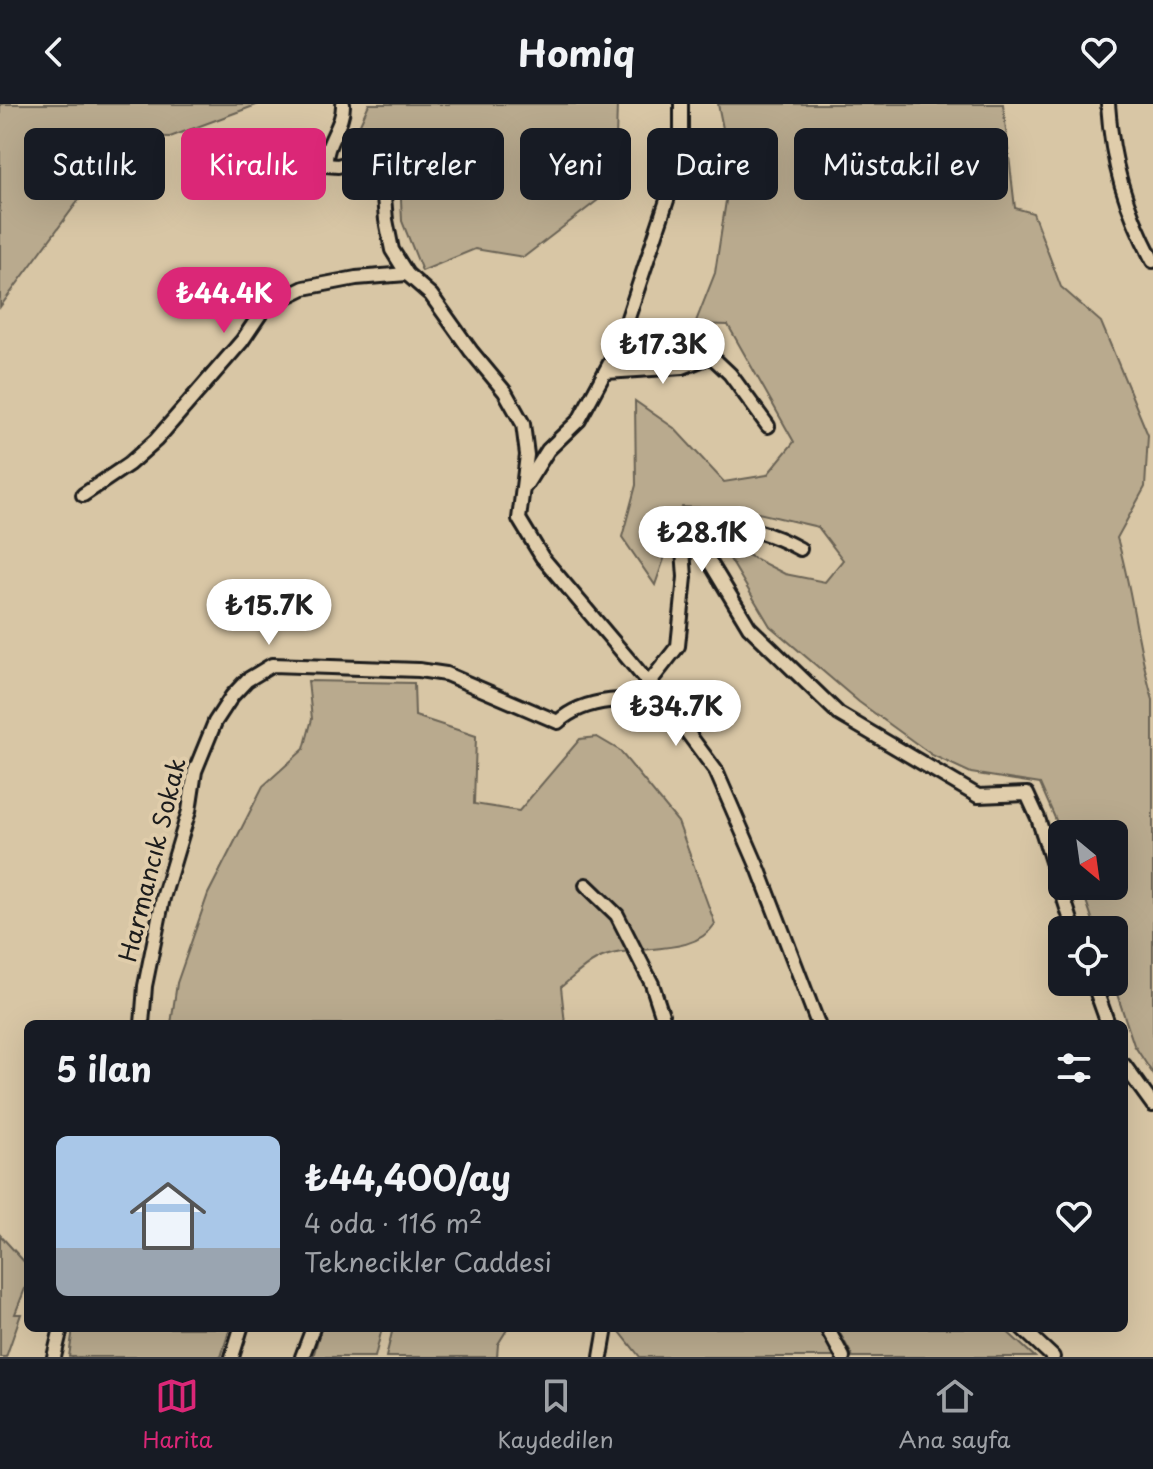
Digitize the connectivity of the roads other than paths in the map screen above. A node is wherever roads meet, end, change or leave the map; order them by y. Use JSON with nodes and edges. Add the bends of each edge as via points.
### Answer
{"nodes":[{"id":1,"x":343,"y":104,"type":"edge"},
{"id":2,"x":681,"y":104,"type":"edge"},
{"id":3,"x":1108,"y":104,"type":"edge"},
{"id":4,"x":1153,"y":261,"type":"edge"},
{"id":5,"x":407,"y":274,"type":"junction"},
{"id":6,"x":606,"y":372,"type":"junction"},
{"id":7,"x":768,"y":426,"type":"dead end"},
{"id":8,"x":83,"y":495,"type":"dead end"},
{"id":9,"x":520,"y":499,"type":"junction"},
{"id":10,"x":688,"y":526,"type":"junction"},
{"id":11,"x":800,"y":549,"type":"dead end"},
{"id":12,"x":649,"y":683,"type":"junction"},
{"id":13,"x":667,"y":705,"type":"junction"},
{"id":14,"x":586,"y":885,"type":"dead end"},
{"id":15,"x":1070,"y":916,"type":"edge"},
{"id":16,"x":1098,"y":996,"type":"edge"},
{"id":17,"x":142,"y":1020,"type":"edge"},
{"id":18,"x":664,"y":1020,"type":"edge"},
{"id":19,"x":816,"y":1020,"type":"edge"},
{"id":20,"x":1107,"y":1020,"type":"edge"},
{"id":21,"x":1128,"y":1071,"type":"edge"},
{"id":22,"x":1153,"y":1105,"type":"edge"},
{"id":23,"x":60,"y":1332,"type":"edge"},
{"id":24,"x":240,"y":1332,"type":"edge"},
{"id":25,"x":311,"y":1332,"type":"edge"},
{"id":26,"x":605,"y":1332,"type":"edge"},
{"id":27,"x":829,"y":1332,"type":"edge"},
{"id":28,"x":1026,"y":1332,"type":"edge"},
{"id":29,"x":54,"y":1357,"type":"edge"},
{"id":30,"x":232,"y":1357,"type":"edge"},
{"id":31,"x":302,"y":1357,"type":"edge"},
{"id":32,"x":601,"y":1357,"type":"edge"},
{"id":33,"x":843,"y":1357,"type":"edge"},
{"id":34,"x":1053,"y":1357,"type":"edge"}],
"edges":[{"from":1,"to":5,"type":"street","via":[[326,165],[359,159],[373,163],[382,174],[392,250]]},
{"from":2,"to":6,"type":"street","via":[[675,176]]},
{"from":3,"to":4,"type":"street","via":[[1121,190]]},
{"from":5,"to":8,"type":"street","via":[[304,288],[265,307],[156,440]]},
{"from":5,"to":9,"type":"street","via":[[431,295],[523,424],[527,455]]},
{"from":6,"to":7,"type":"street","via":[[683,367],[711,356]]},
{"from":6,"to":9,"type":"street","via":[[579,420],[530,475]]},
{"from":9,"to":12,"type":"street","via":[[519,519],[542,557]]},
{"from":10,"to":11,"type":"street","via":[[694,518],[748,526]]},
{"from":10,"to":12,"type":"street","via":[[682,536],[685,577],[678,646]]},
{"from":10,"to":15,"type":"street","via":[[749,627],[839,714],[978,796],[1027,794]]},
{"from":12,"to":13,"type":"street"},
{"from":13,"to":17,"type":"street","name":"Harmancık Sokak","via":[[621,700],[585,705],[558,722],[446,674],[419,670],[272,665],[247,680],[215,722],[195,771],[163,898]]},
{"from":13,"to":19,"type":"street","via":[[716,771]]},
{"from":14,"to":18,"type":"street","via":[[617,915],[641,959]]},
{"from":16,"to":20,"type":"street"},
{"from":21,"to":22,"type":"street"},
{"from":23,"to":29,"type":"street"},
{"from":24,"to":30,"type":"street"},
{"from":25,"to":31,"type":"street"},
{"from":26,"to":32,"type":"street"},
{"from":27,"to":33,"type":"street"},
{"from":28,"to":34,"type":"street"}]}
